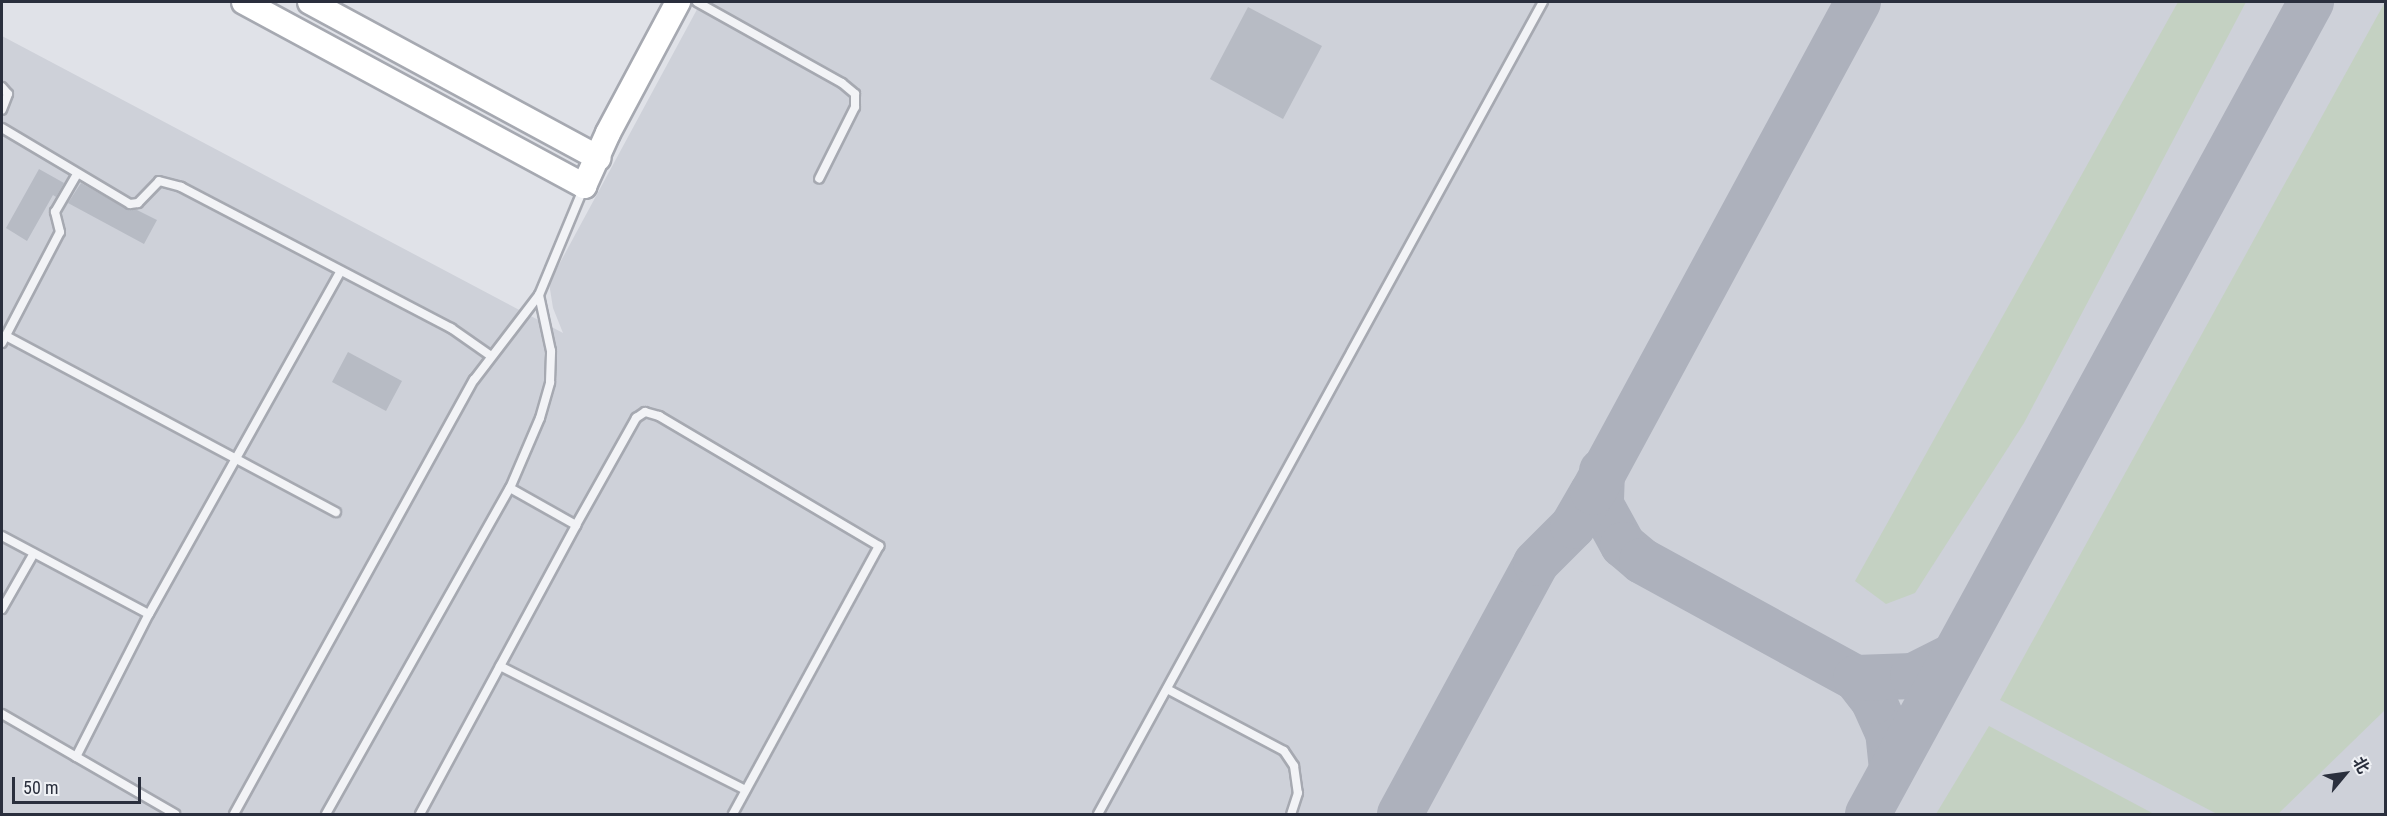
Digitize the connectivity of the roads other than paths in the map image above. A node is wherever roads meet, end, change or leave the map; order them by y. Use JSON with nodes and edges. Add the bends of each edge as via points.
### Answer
{"nodes":[{"id":1,"x":244,"y":2,"type":"edge"},
{"id":2,"x":310,"y":2,"type":"edge"},
{"id":3,"x":678,"y":2,"type":"edge"},
{"id":4,"x":695,"y":2,"type":"edge"},
{"id":5,"x":1543,"y":2,"type":"edge"},
{"id":6,"x":2,"y":87,"type":"edge"},
{"id":7,"x":2,"y":110,"type":"edge"},
{"id":8,"x":2,"y":128,"type":"edge"},
{"id":9,"x":598,"y":158,"type":"junction"},
{"id":10,"x":77,"y":174,"type":"junction"},
{"id":11,"x":819,"y":179,"type":"dead end"},
{"id":12,"x":584,"y":186,"type":"junction"},
{"id":13,"x":341,"y":271,"type":"junction"},
{"id":14,"x":538,"y":295,"type":"junction"},
{"id":15,"x":4,"y":340,"type":"edge"},
{"id":16,"x":491,"y":356,"type":"junction"},
{"id":17,"x":235,"y":461,"type":"junction"},
{"id":18,"x":510,"y":488,"type":"junction"},
{"id":19,"x":336,"y":512,"type":"dead end"},
{"id":20,"x":576,"y":525,"type":"junction"},
{"id":21,"x":2,"y":536,"type":"edge"},
{"id":22,"x":34,"y":553,"type":"junction"},
{"id":23,"x":2,"y":609,"type":"edge"},
{"id":24,"x":149,"y":614,"type":"junction"},
{"id":25,"x":500,"y":666,"type":"junction"},
{"id":26,"x":1167,"y":689,"type":"junction"},
{"id":27,"x":2,"y":714,"type":"edge"},
{"id":28,"x":76,"y":757,"type":"junction"},
{"id":29,"x":746,"y":790,"type":"junction"},
{"id":30,"x":176,"y":814,"type":"edge"},
{"id":31,"x":234,"y":814,"type":"edge"},
{"id":32,"x":326,"y":814,"type":"edge"},
{"id":33,"x":420,"y":814,"type":"edge"},
{"id":34,"x":733,"y":814,"type":"edge"},
{"id":35,"x":1098,"y":814,"type":"edge"},
{"id":36,"x":1291,"y":814,"type":"edge"}],
"edges":[{"from":1,"to":12,"type":"main road"},
{"from":2,"to":9,"type":"main road"},
{"from":3,"to":9,"type":"main road"},
{"from":4,"to":9,"type":"main road","via":[[620,140]]},
{"from":4,"to":11,"type":"lane","via":[[842,82],[855,94],[857,102]]},
{"from":5,"to":26,"type":"lane"},
{"from":6,"to":7,"type":"lane","via":[[8,94]]},
{"from":8,"to":10,"type":"lane"},
{"from":9,"to":12,"type":"main road"},
{"from":10,"to":13,"type":"lane","via":[[130,204],[138,203],[153,184],[165,180]]},
{"from":10,"to":15,"type":"lane","via":[[55,212],[60,232]]},
{"from":12,"to":14,"type":"lane"},
{"from":13,"to":16,"type":"lane","via":[[451,328]]},
{"from":13,"to":17,"type":"lane"},
{"from":14,"to":16,"type":"lane"},
{"from":14,"to":18,"type":"lane","via":[[552,351],[550,382],[540,418]]},
{"from":15,"to":17,"type":"lane"},
{"from":16,"to":31,"type":"lane"},
{"from":17,"to":19,"type":"lane"},
{"from":17,"to":24,"type":"lane"},
{"from":18,"to":20,"type":"lane"},
{"from":18,"to":32,"type":"lane"},
{"from":20,"to":25,"type":"lane"},
{"from":20,"to":29,"type":"lane","via":[[636,418],[651,412],[879,546]]},
{"from":21,"to":22,"type":"lane"},
{"from":22,"to":23,"type":"lane"},
{"from":22,"to":24,"type":"lane"},
{"from":24,"to":28,"type":"lane"},
{"from":25,"to":29,"type":"lane"},
{"from":25,"to":33,"type":"lane"},
{"from":26,"to":35,"type":"lane"},
{"from":26,"to":36,"type":"lane","via":[[1284,751],[1294,766],[1298,793]]},
{"from":27,"to":28,"type":"lane"},
{"from":28,"to":30,"type":"lane"},
{"from":29,"to":34,"type":"lane"}]}
